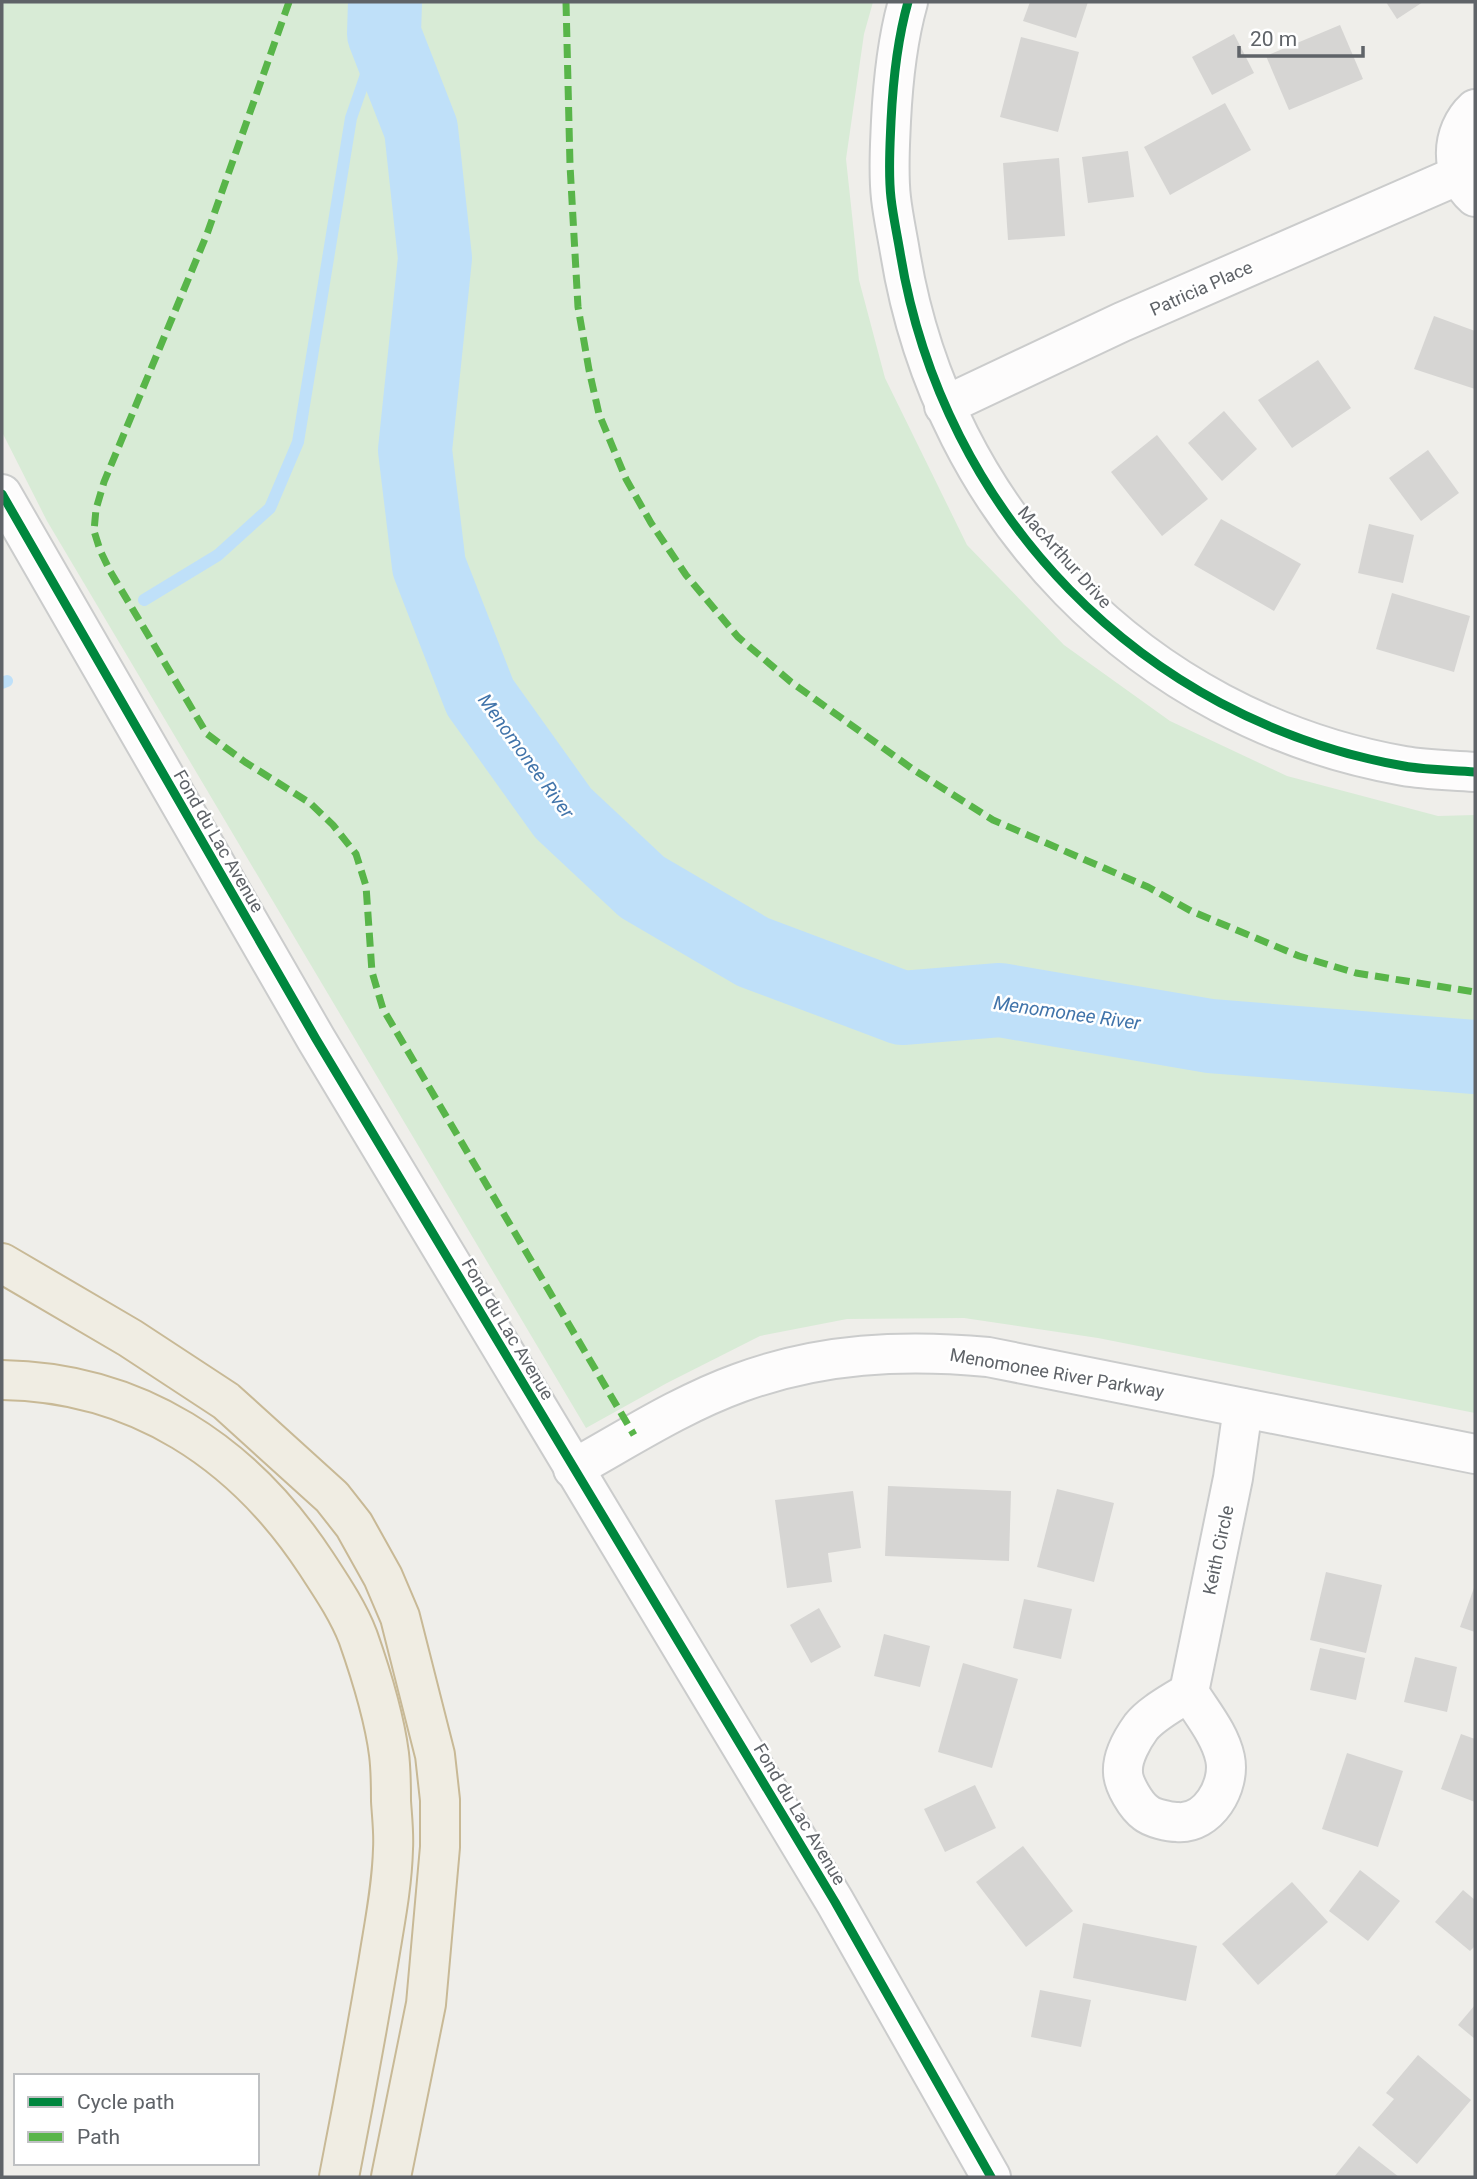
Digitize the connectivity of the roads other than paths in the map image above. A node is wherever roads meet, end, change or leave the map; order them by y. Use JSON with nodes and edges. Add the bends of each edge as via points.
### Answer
{"nodes":[{"id":1,"x":908,"y":2,"type":"edge"},
{"id":2,"x":1475,"y":109,"type":"edge"},
{"id":3,"x":1467,"y":186,"type":"edge"},
{"id":4,"x":944,"y":406,"type":"junction"},
{"id":5,"x":2,"y":494,"type":"edge"},
{"id":6,"x":1475,"y":772,"type":"edge"},
{"id":7,"x":2,"y":1263,"type":"edge"},
{"id":8,"x":2,"y":1380,"type":"edge"},
{"id":9,"x":1243,"y":1408,"type":"junction"},
{"id":10,"x":1475,"y":1454,"type":"edge"},
{"id":11,"x":573,"y":1469,"type":"junction"},
{"id":12,"x":1189,"y":1692,"type":"dead end"},
{"id":13,"x":340,"y":2177,"type":"edge"},
{"id":14,"x":391,"y":2177,"type":"edge"},
{"id":15,"x":992,"y":2177,"type":"edge"}],
"edges":[{"from":1,"to":4,"type":"street","name":"MacArthur Drive","via":[[894,70],[890,196],[907,296]]},
{"from":2,"to":3,"type":"street","via":[[1458,134],[1455,155]]},
{"from":3,"to":4,"type":"street","name":"Patricia Place","via":[[1122,323]]},
{"from":4,"to":6,"type":"street","name":"MacArthur Drive","via":[[984,481],[1027,543],[1080,601],[1152,662],[1229,708],[1324,746],[1405,766]]},
{"from":5,"to":11,"type":"street","name":"Fond du Lac Avenue","via":[[309,1027]]},
{"from":7,"to":14,"type":"highway","via":[[226,1401],[332,1497],[354,1525],[400,1616],[435,1755],[440,1847],[426,2004]]},
{"from":8,"to":13,"type":"highway","via":[[40,1380],[116,1399],[149,1412],[205,1445],[255,1485],[297,1535],[357,1634],[389,1753],[394,1847]]},
{"from":9,"to":10,"type":"street","name":"Menomonee River Parkway"},
{"from":9,"to":11,"type":"street","name":"Menomonee River Parkway","via":[[988,1357],[886,1352],[834,1358],[738,1383]]},
{"from":9,"to":12,"type":"street","name":"Keith Circle"},
{"from":11,"to":15,"type":"street","name":"Fond du Lac Avenue","via":[[835,1902]]}]}
